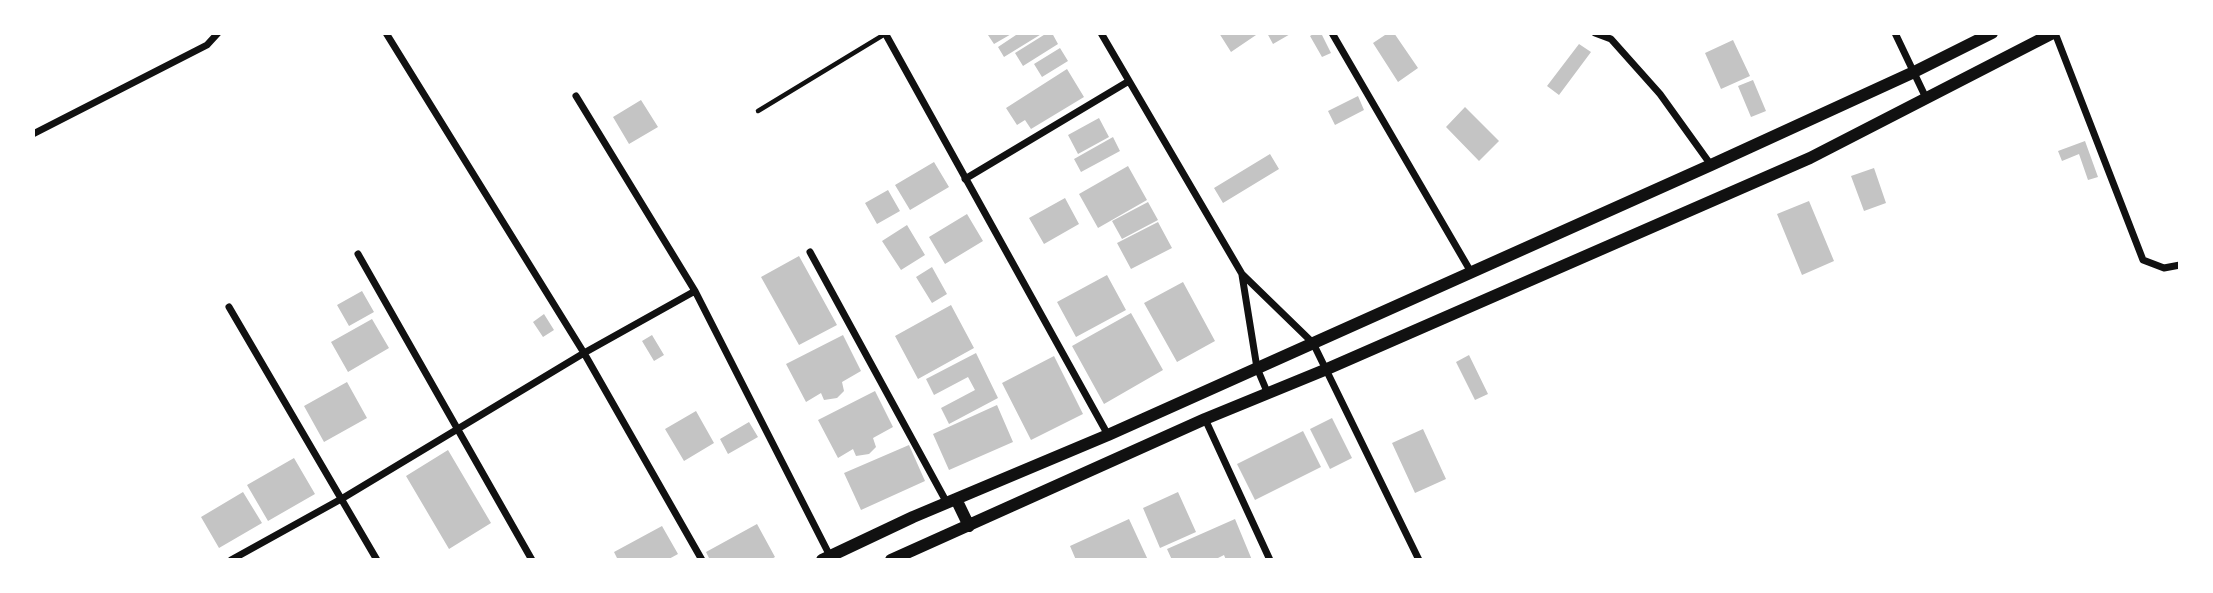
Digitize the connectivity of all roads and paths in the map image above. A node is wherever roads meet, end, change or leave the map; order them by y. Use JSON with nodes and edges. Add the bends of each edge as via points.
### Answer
{"nodes":[{"id":1,"x":218,"y":33,"type":"edge"},
{"id":2,"x":386,"y":33,"type":"edge"},
{"id":3,"x":1101,"y":33,"type":"edge"},
{"id":4,"x":1332,"y":33,"type":"edge"},
{"id":5,"x":1595,"y":33,"type":"edge"},
{"id":6,"x":1895,"y":33,"type":"edge"},
{"id":7,"x":1992,"y":33,"type":"edge"},
{"id":8,"x":2054,"y":33,"type":"edge"},
{"id":9,"x":885,"y":34,"type":"edge"},
{"id":10,"x":1914,"y":72,"type":"junction"},
{"id":11,"x":1129,"y":81,"type":"junction"},
{"id":12,"x":576,"y":96,"type":"dead end"},
{"id":13,"x":1926,"y":98,"type":"junction"},
{"id":14,"x":758,"y":111,"type":"dead end"},
{"id":15,"x":33,"y":134,"type":"edge"},
{"id":16,"x":1711,"y":165,"type":"junction"},
{"id":17,"x":965,"y":179,"type":"junction"},
{"id":18,"x":810,"y":252,"type":"dead end"},
{"id":19,"x":358,"y":254,"type":"dead end"},
{"id":20,"x":2180,"y":265,"type":"edge"},
{"id":21,"x":1471,"y":272,"type":"junction"},
{"id":22,"x":1242,"y":274,"type":"junction"},
{"id":23,"x":695,"y":291,"type":"junction"},
{"id":24,"x":229,"y":307,"type":"dead end"},
{"id":25,"x":1313,"y":343,"type":"junction"},
{"id":26,"x":584,"y":353,"type":"junction"},
{"id":27,"x":1257,"y":368,"type":"junction"},
{"id":28,"x":1327,"y":369,"type":"junction"},
{"id":29,"x":1268,"y":394,"type":"junction"},
{"id":30,"x":1205,"y":419,"type":"junction"},
{"id":31,"x":457,"y":429,"type":"junction"},
{"id":32,"x":1108,"y":435,"type":"junction"},
{"id":33,"x":342,"y":498,"type":"junction"},
{"id":34,"x":952,"y":501,"type":"junction"},
{"id":35,"x":969,"y":526,"type":"junction"},
{"id":36,"x":826,"y":558,"type":"edge"},
{"id":37,"x":231,"y":560,"type":"edge"},
{"id":38,"x":377,"y":560,"type":"edge"},
{"id":39,"x":532,"y":560,"type":"edge"},
{"id":40,"x":702,"y":560,"type":"edge"},
{"id":41,"x":891,"y":560,"type":"edge"},
{"id":42,"x":1270,"y":560,"type":"edge"},
{"id":43,"x":1419,"y":560,"type":"edge"}],
"edges":[{"from":1,"to":15,"type":"street","via":[[206,45]]},
{"from":2,"to":26,"type":"street"},
{"from":3,"to":11,"type":"street"},
{"from":4,"to":21,"type":"street"},
{"from":5,"to":16,"type":"street","via":[[1611,39],[1660,94]]},
{"from":6,"to":10,"type":"street"},
{"from":7,"to":10,"type":"main road"},
{"from":8,"to":13,"type":"main road"},
{"from":8,"to":20,"type":"street","via":[[2143,260],[2164,268]]},
{"from":9,"to":14,"type":"lane"},
{"from":9,"to":17,"type":"street"},
{"from":10,"to":13,"type":"street"},
{"from":10,"to":16,"type":"main road"},
{"from":11,"to":17,"type":"street"},
{"from":11,"to":22,"type":"street"},
{"from":12,"to":23,"type":"street"},
{"from":13,"to":28,"type":"main road","via":[[1810,158]]},
{"from":16,"to":21,"type":"main road"},
{"from":17,"to":32,"type":"street"},
{"from":18,"to":34,"type":"street"},
{"from":19,"to":31,"type":"street"},
{"from":21,"to":25,"type":"main road"},
{"from":22,"to":25,"type":"street"},
{"from":22,"to":27,"type":"street"},
{"from":23,"to":26,"type":"street"},
{"from":23,"to":36,"type":"street"},
{"from":24,"to":33,"type":"street"},
{"from":25,"to":27,"type":"main road"},
{"from":25,"to":28,"type":"street"},
{"from":26,"to":31,"type":"street"},
{"from":26,"to":40,"type":"street"},
{"from":27,"to":29,"type":"street"},
{"from":27,"to":32,"type":"main road"},
{"from":28,"to":29,"type":"main road"},
{"from":28,"to":43,"type":"street"},
{"from":29,"to":30,"type":"main road"},
{"from":30,"to":35,"type":"main road"},
{"from":30,"to":42,"type":"street"},
{"from":31,"to":33,"type":"street"},
{"from":31,"to":39,"type":"street"},
{"from":32,"to":34,"type":"main road"},
{"from":33,"to":37,"type":"street"},
{"from":33,"to":38,"type":"street"},
{"from":34,"to":35,"type":"main road"},
{"from":34,"to":36,"type":"main road"},
{"from":35,"to":41,"type":"main road"}]}
